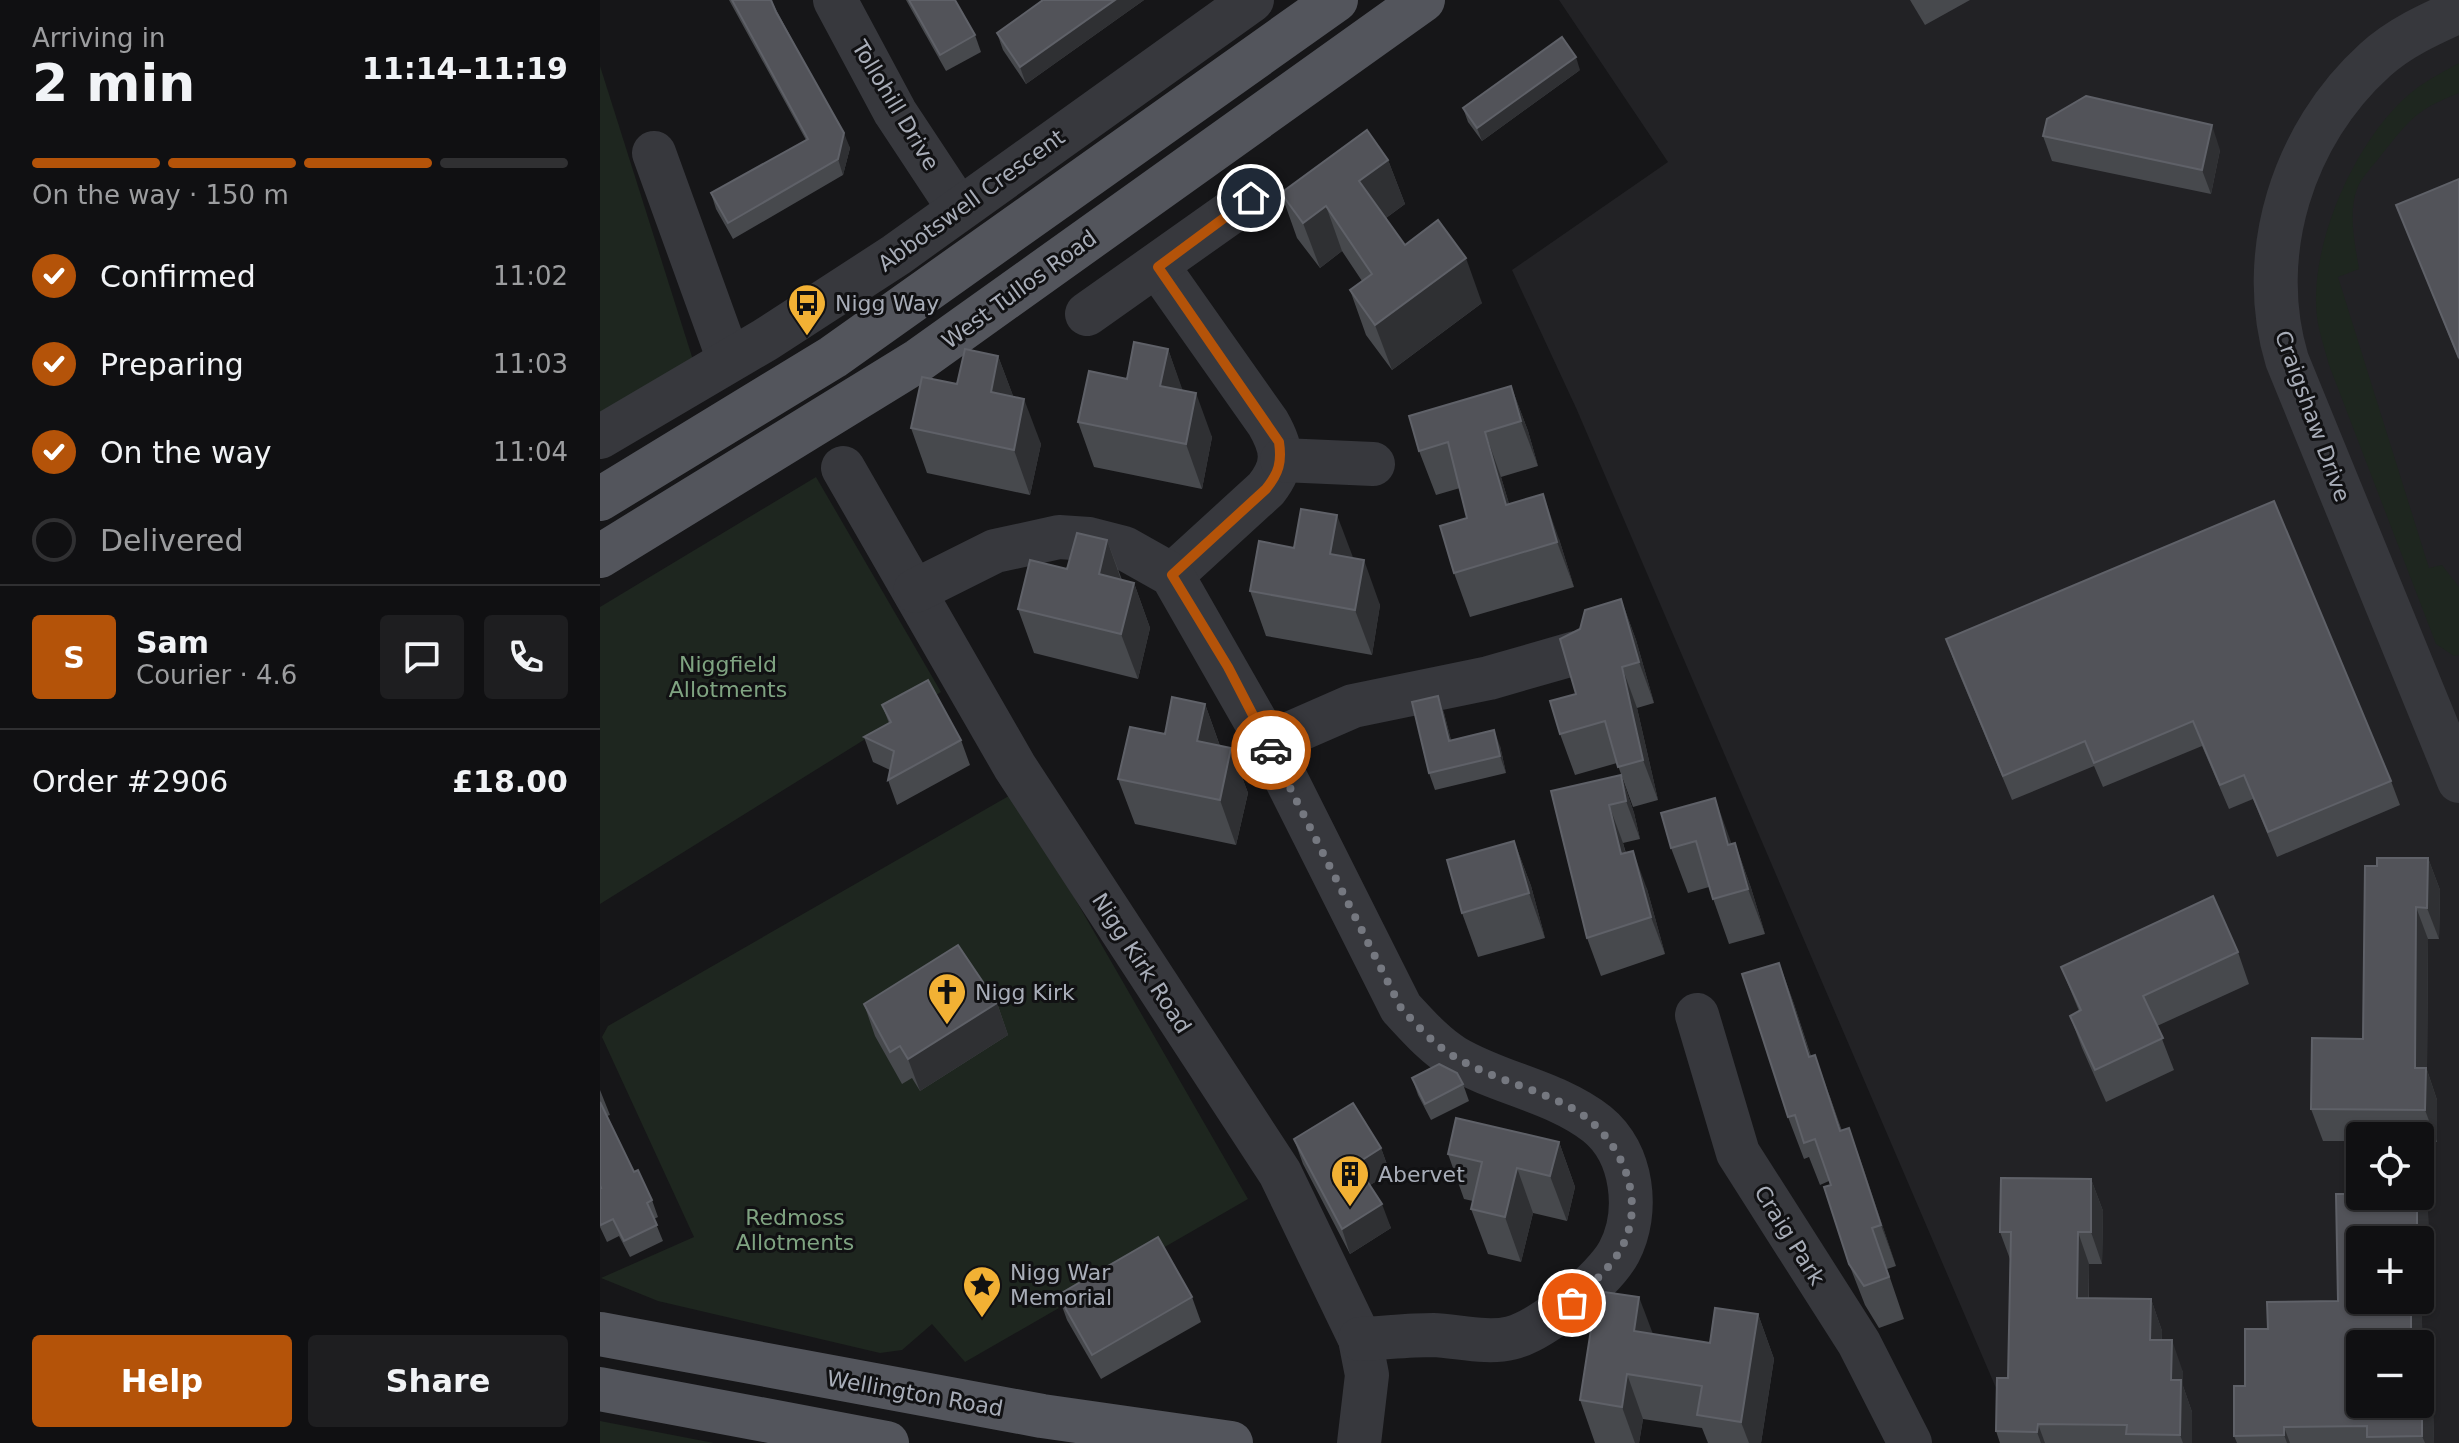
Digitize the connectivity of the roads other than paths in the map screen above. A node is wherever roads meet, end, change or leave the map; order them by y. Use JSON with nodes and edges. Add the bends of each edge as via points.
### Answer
{"nodes":[{"id":1,"x":835,"y":0,"type":"edge"},
{"id":2,"x":1252,"y":0,"type":"edge"},
{"id":3,"x":1336,"y":0,"type":"edge"},
{"id":4,"x":1423,"y":0,"type":"edge"},
{"id":5,"x":2459,"y":11,"type":"edge"},
{"id":6,"x":654,"y":153,"type":"dead end"},
{"id":7,"x":1251,"y":198,"type":"dead end"},
{"id":8,"x":959,"y":209,"type":"junction"},
{"id":9,"x":1158,"y":267,"type":"junction"},
{"id":10,"x":1087,"y":314,"type":"dead end"},
{"id":11,"x":729,"y":360,"type":"junction"},
{"id":12,"x":600,"y":437,"type":"edge"},
{"id":13,"x":1282,"y":460,"type":"junction"},
{"id":14,"x":1373,"y":464,"type":"dead end"},
{"id":15,"x":843,"y":468,"type":"dead end"},
{"id":16,"x":600,"y":499,"type":"edge"},
{"id":17,"x":600,"y":556,"type":"edge"},
{"id":18,"x":1172,"y":575,"type":"junction"},
{"id":19,"x":915,"y":591,"type":"junction"},
{"id":20,"x":1576,"y":653,"type":"edge"},
{"id":21,"x":1268,"y":743,"type":"junction"},
{"id":22,"x":2459,"y":781,"type":"edge"},
{"id":23,"x":1697,"y":1015,"type":"dead end"},
{"id":24,"x":600,"y":1334,"type":"edge"},
{"id":25,"x":1360,"y":1339,"type":"junction"},
{"id":26,"x":600,"y":1389,"type":"edge"},
{"id":27,"x":887,"y":1443,"type":"edge"},
{"id":28,"x":1231,"y":1443,"type":"edge"},
{"id":29,"x":1359,"y":1443,"type":"edge"},
{"id":30,"x":1910,"y":1443,"type":"edge"}],
"edges":[{"from":1,"to":8,"type":"street","name":"Tollohill Drive","via":[[895,112]]},
{"from":2,"to":8,"type":"street","name":"Abbotswell Crescent"},
{"from":3,"to":16,"type":"main road","via":[[833,357]]},
{"from":4,"to":17,"type":"main road","name":"West Tullos Road","via":[[919,360]]},
{"from":5,"to":22,"type":"street","name":"Craigshaw Drive","via":[[2421,28],[2376,59],[2312,138],[2280,233],[2276,310],[2287,360]]},
{"from":6,"to":11,"type":"street"},
{"from":7,"to":9,"type":"street"},
{"from":8,"to":11,"type":"street","name":"Abbotswell Crescent"},
{"from":9,"to":10,"type":"street"},
{"from":9,"to":13,"type":"street","via":[[1268,423]]},
{"from":11,"to":12,"type":"street","name":"Abbotswell Crescent"},
{"from":13,"to":14,"type":"street"},
{"from":13,"to":18,"type":"street","via":[[1266,489]]},
{"from":15,"to":19,"type":"street","name":"Nigg Kirk Road"},
{"from":18,"to":19,"type":"street","via":[[1124,548],[1059,537],[995,551]]},
{"from":18,"to":21,"type":"street"},
{"from":19,"to":25,"type":"street","name":"Nigg Kirk Road","via":[[1015,767],[1280,1173]]},
{"from":20,"to":21,"type":"street","via":[[1489,678],[1353,706]]},
{"from":21,"to":25,"type":"street","via":[[1401,1008],[1455,1057],[1571,1108],[1599,1126],[1617,1148],[1632,1198],[1618,1253],[1572,1303],[1545,1322],[1513,1338]]},
{"from":23,"to":30,"type":"street","name":"Craig Park","via":[[1738,1153],[1859,1343]]},
{"from":24,"to":28,"type":"main road","name":"Wellington Road","via":[[972,1404]]},
{"from":25,"to":29,"type":"street","name":"Nigg Kirk Road","via":[[1367,1375]]},
{"from":26,"to":27,"type":"main road"}]}
